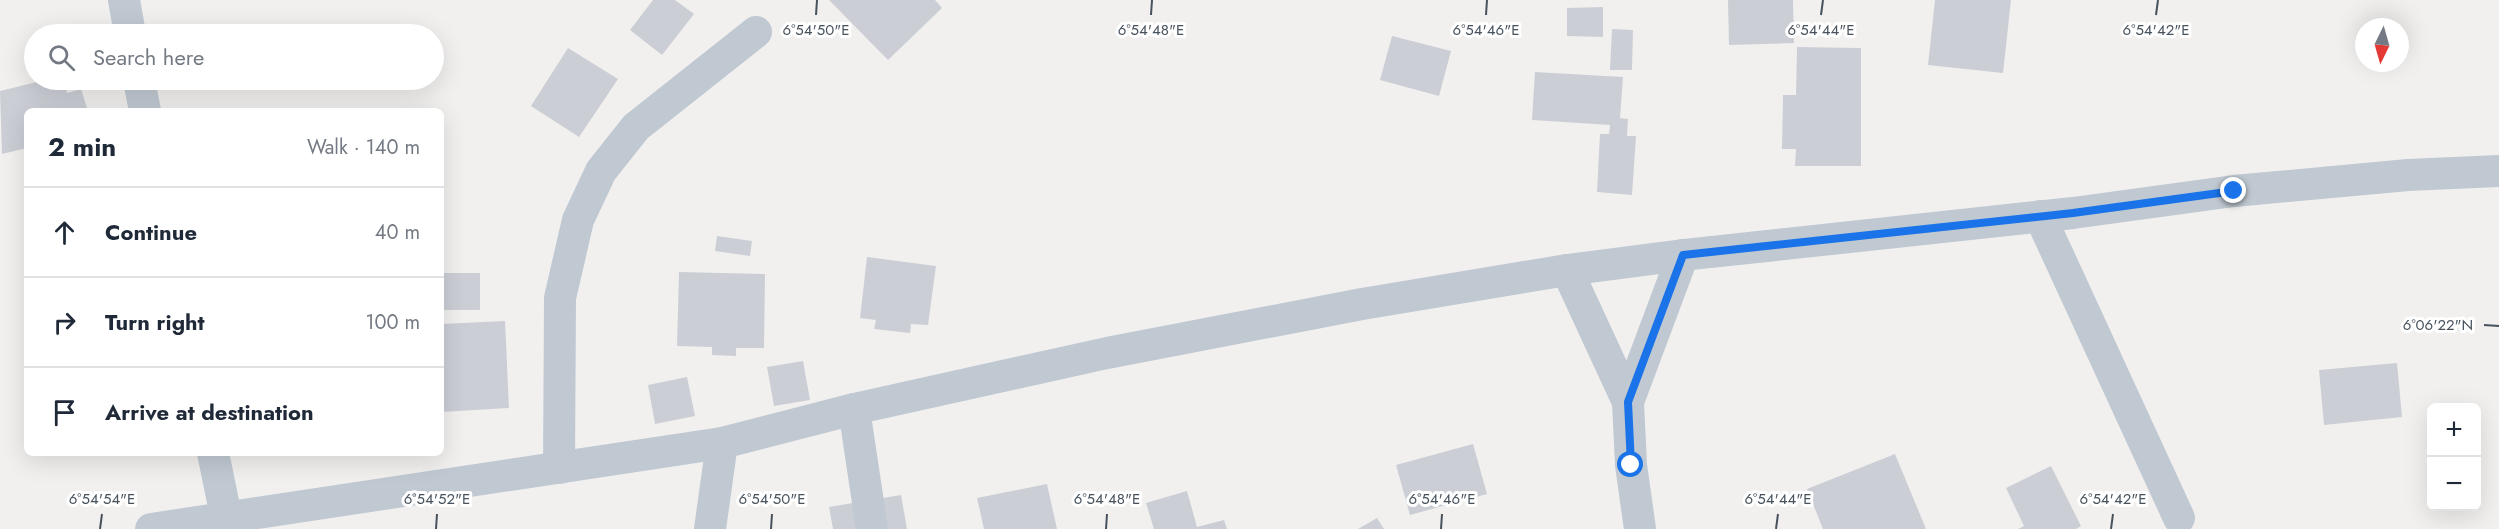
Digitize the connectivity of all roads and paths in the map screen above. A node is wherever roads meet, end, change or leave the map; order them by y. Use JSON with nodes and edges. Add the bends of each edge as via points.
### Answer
{"nodes":[{"id":1,"x":124,"y":0,"type":"edge"},
{"id":2,"x":128,"y":24,"type":"edge"},
{"id":3,"x":756,"y":32,"type":"dead end"},
{"id":4,"x":141,"y":90,"type":"edge"},
{"id":5,"x":144,"y":108,"type":"edge"},
{"id":6,"x":2499,"y":171,"type":"edge"},
{"id":7,"x":2040,"y":216,"type":"junction"},
{"id":8,"x":1683,"y":255,"type":"junction"},
{"id":9,"x":1567,"y":270,"type":"junction"},
{"id":10,"x":1628,"y":402,"type":"junction"},
{"id":11,"x":854,"y":409,"type":"junction"},
{"id":12,"x":722,"y":444,"type":"junction"},
{"id":13,"x":214,"y":456,"type":"edge"},
{"id":14,"x":559,"y":468,"type":"junction"},
{"id":15,"x":226,"y":516,"type":"junction"},
{"id":16,"x":2178,"y":519,"type":"dead end"},
{"id":17,"x":151,"y":529,"type":"edge"},
{"id":18,"x":710,"y":529,"type":"edge"},
{"id":19,"x":872,"y":529,"type":"edge"},
{"id":20,"x":1640,"y":529,"type":"edge"}],
"edges":[{"from":1,"to":2,"type":"street"},
{"from":3,"to":14,"type":"street","via":[[636,127],[601,171],[578,220],[560,298]]},
{"from":4,"to":5,"type":"street"},
{"from":6,"to":7,"type":"street","via":[[2234,191]]},
{"from":7,"to":8,"type":"street"},
{"from":7,"to":16,"type":"street"},
{"from":8,"to":9,"type":"street"},
{"from":8,"to":10,"type":"street"},
{"from":9,"to":10,"type":"street"},
{"from":9,"to":11,"type":"street","via":[[1107,353]]},
{"from":10,"to":20,"type":"street"},
{"from":11,"to":12,"type":"street"},
{"from":11,"to":19,"type":"street"},
{"from":12,"to":14,"type":"street"},
{"from":12,"to":18,"type":"street"},
{"from":13,"to":15,"type":"street"},
{"from":14,"to":15,"type":"street"},
{"from":15,"to":17,"type":"street"}]}
